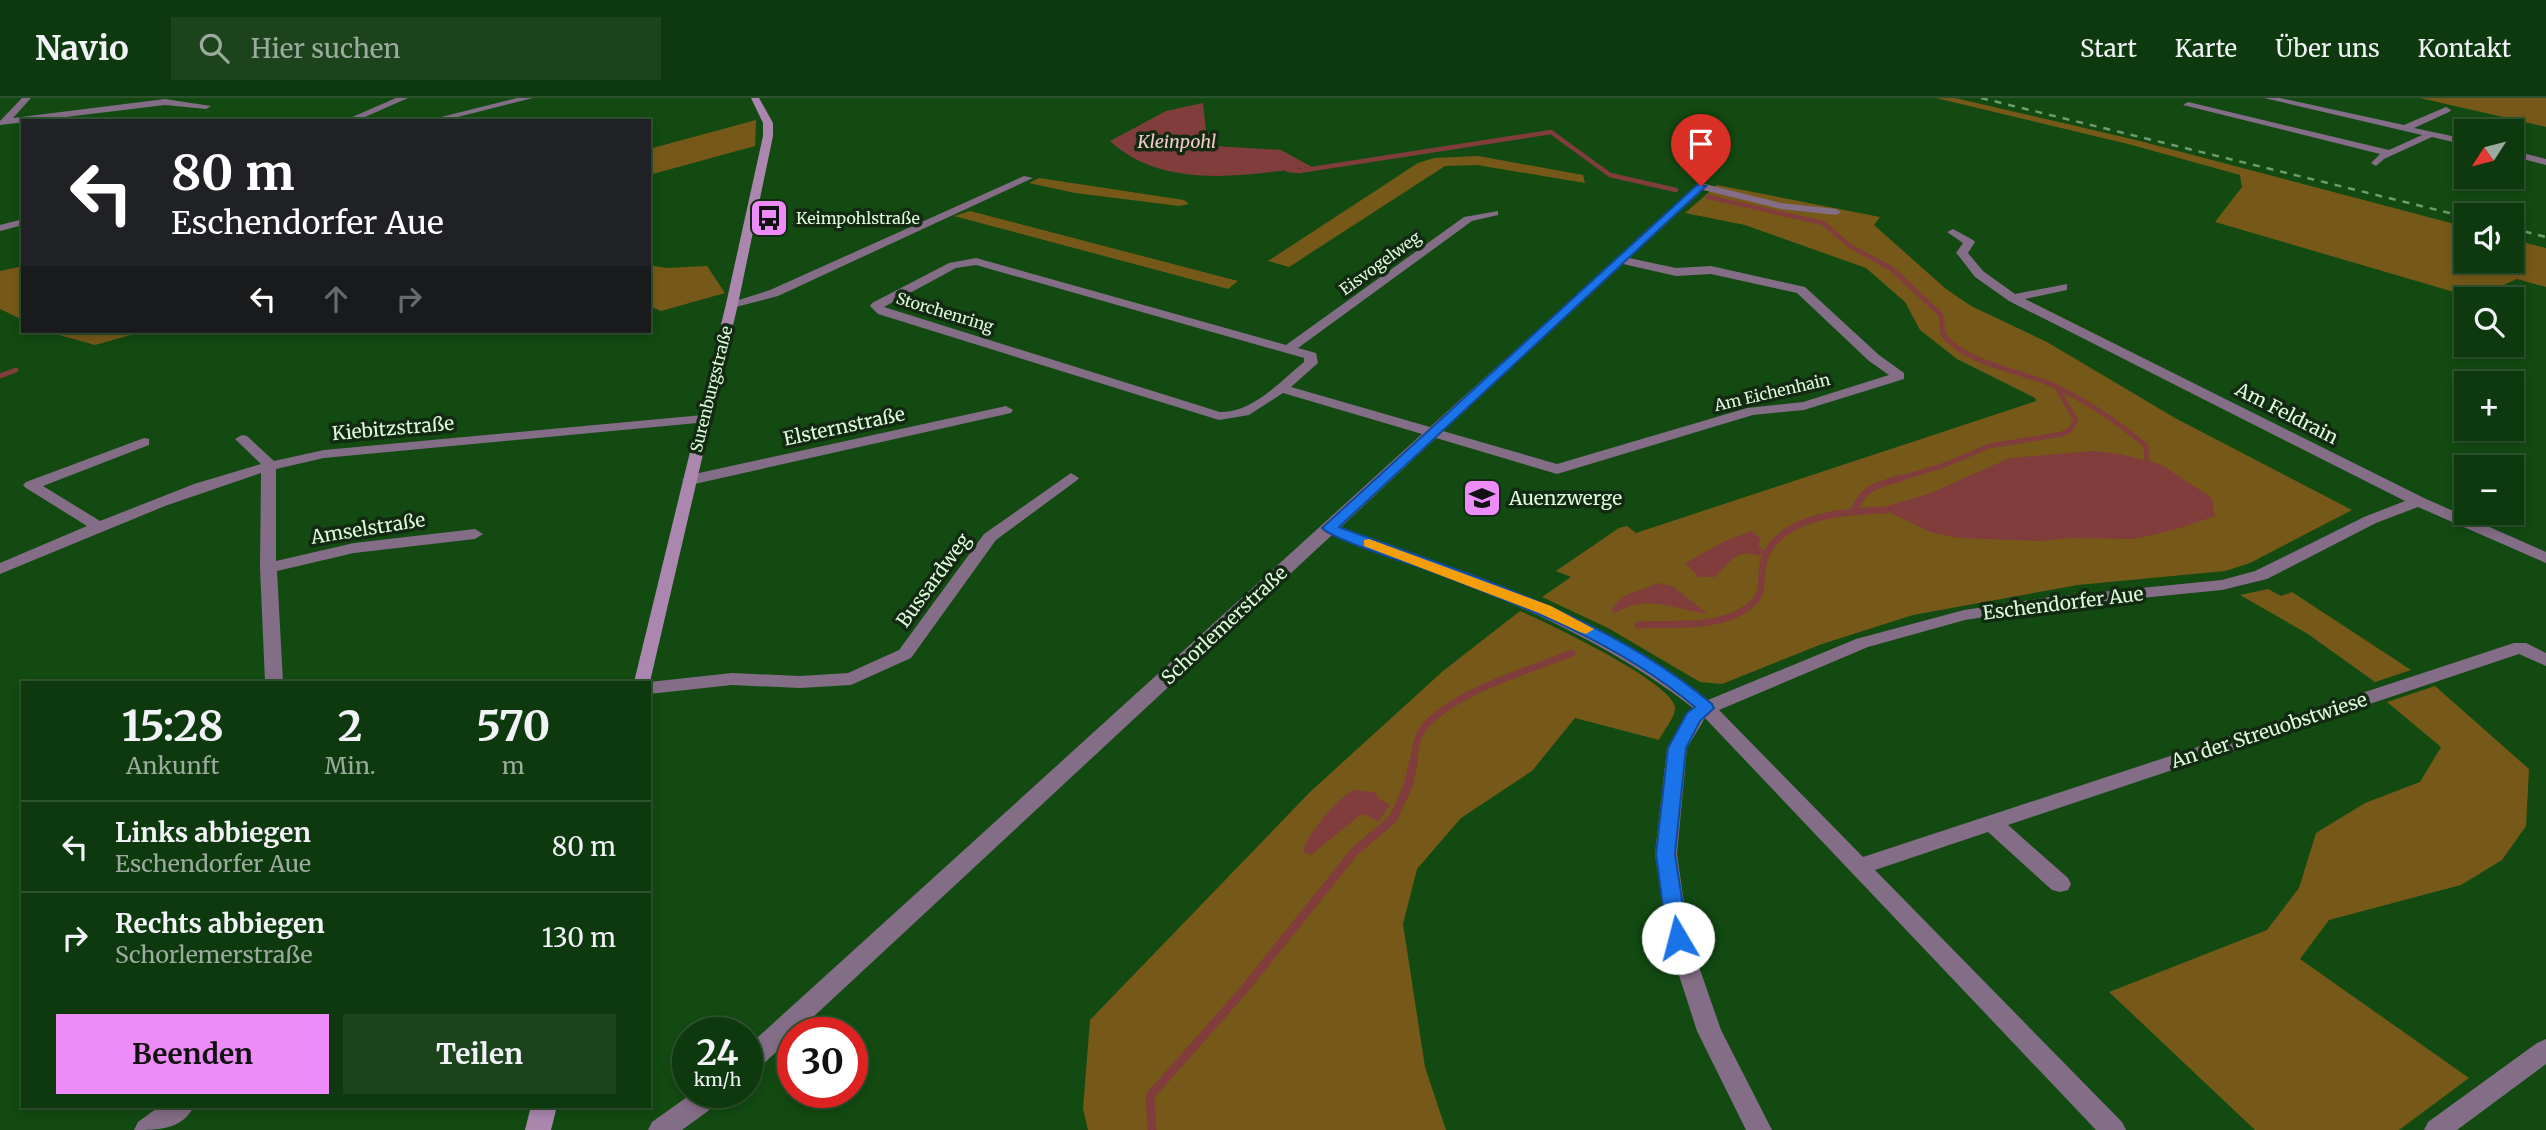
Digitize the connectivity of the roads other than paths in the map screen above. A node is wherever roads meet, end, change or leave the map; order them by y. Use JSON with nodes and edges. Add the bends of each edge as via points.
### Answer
{"nodes":[{"id":1,"x":27,"y":98,"type":"edge"},
{"id":2,"x":133,"y":98,"type":"edge"},
{"id":3,"x":404,"y":98,"type":"edge"},
{"id":4,"x":529,"y":98,"type":"edge"},
{"id":5,"x":755,"y":98,"type":"edge"},
{"id":6,"x":2268,"y":98,"type":"edge"},
{"id":7,"x":165,"y":102,"type":"junction"},
{"id":8,"x":2188,"y":105,"type":"dead end"},
{"id":9,"x":206,"y":106,"type":"dead end"},
{"id":10,"x":2446,"y":110,"type":"dead end"},
{"id":11,"x":442,"y":118,"type":"dead end"},
{"id":12,"x":39,"y":119,"type":"edge"},
{"id":13,"x":352,"y":119,"type":"edge"},
{"id":14,"x":21,"y":121,"type":"edge"},
{"id":15,"x":2,"y":124,"type":"edge"},
{"id":16,"x":2406,"y":128,"type":"junction"},
{"id":17,"x":2432,"y":134,"type":"junction"},
{"id":18,"x":2454,"y":139,"type":"edge"},
{"id":19,"x":2390,"y":153,"type":"junction"},
{"id":20,"x":2524,"y":156,"type":"edge"},
{"id":21,"x":2544,"y":160,"type":"edge"},
{"id":22,"x":2376,"y":163,"type":"dead end"},
{"id":23,"x":1028,"y":178,"type":"dead end"},
{"id":24,"x":1836,"y":212,"type":"dead end"},
{"id":25,"x":1494,"y":213,"type":"dead end"},
{"id":26,"x":21,"y":223,"type":"edge"},
{"id":27,"x":0,"y":228,"type":"edge"},
{"id":28,"x":1954,"y":232,"type":"dead end"},
{"id":29,"x":1621,"y":260,"type":"junction"},
{"id":30,"x":2063,"y":288,"type":"dead end"},
{"id":31,"x":2012,"y":298,"type":"junction"},
{"id":32,"x":732,"y":304,"type":"junction"},
{"id":33,"x":1290,"y":348,"type":"junction"},
{"id":34,"x":1281,"y":388,"type":"junction"},
{"id":35,"x":1006,"y":410,"type":"dead end"},
{"id":36,"x":703,"y":419,"type":"junction"},
{"id":37,"x":1431,"y":432,"type":"junction"},
{"id":38,"x":242,"y":439,"type":"dead end"},
{"id":39,"x":144,"y":442,"type":"dead end"},
{"id":40,"x":269,"y":464,"type":"junction"},
{"id":41,"x":1071,"y":478,"type":"dead end"},
{"id":42,"x":690,"y":480,"type":"junction"},
{"id":43,"x":2418,"y":501,"type":"junction"},
{"id":44,"x":99,"y":527,"type":"junction"},
{"id":45,"x":1329,"y":528,"type":"junction"},
{"id":46,"x":475,"y":534,"type":"dead end"},
{"id":47,"x":2546,"y":558,"type":"edge"},
{"id":48,"x":268,"y":568,"type":"junction"},
{"id":49,"x":0,"y":569,"type":"edge"},
{"id":50,"x":2546,"y":660,"type":"edge"},
{"id":51,"x":274,"y":681,"type":"edge"},
{"id":52,"x":643,"y":681,"type":"edge"},
{"id":53,"x":651,"y":688,"type":"edge"},
{"id":54,"x":1706,"y":708,"type":"junction"},
{"id":55,"x":1991,"y":822,"type":"junction"},
{"id":56,"x":1859,"y":867,"type":"junction"},
{"id":57,"x":2060,"y":884,"type":"dead end"},
{"id":58,"x":763,"y":1048,"type":"edge"},
{"id":59,"x":2546,"y":1050,"type":"edge"},
{"id":60,"x":178,"y":1108,"type":"edge"},
{"id":61,"x":544,"y":1108,"type":"edge"},
{"id":62,"x":692,"y":1108,"type":"edge"},
{"id":63,"x":699,"y":1108,"type":"edge"},
{"id":64,"x":147,"y":1130,"type":"edge"},
{"id":65,"x":538,"y":1130,"type":"edge"},
{"id":66,"x":661,"y":1130,"type":"edge"},
{"id":67,"x":678,"y":1130,"type":"edge"},
{"id":68,"x":1759,"y":1130,"type":"edge"},
{"id":69,"x":2113,"y":1130,"type":"edge"},
{"id":70,"x":2437,"y":1130,"type":"edge"}],
"edges":[{"from":1,"to":15,"type":"street"},
{"from":2,"to":7,"type":"street"},
{"from":3,"to":13,"type":"street"},
{"from":4,"to":11,"type":"street"},
{"from":5,"to":32,"type":"street","name":"Surenburgstraße","via":[[766,117],[768,136]]},
{"from":6,"to":16,"type":"street"},
{"from":7,"to":9,"type":"street"},
{"from":7,"to":12,"type":"street"},
{"from":8,"to":19,"type":"street"},
{"from":10,"to":16,"type":"street"},
{"from":14,"to":15,"type":"street"},
{"from":16,"to":17,"type":"street"},
{"from":17,"to":18,"type":"street"},
{"from":17,"to":19,"type":"street"},
{"from":19,"to":22,"type":"street"},
{"from":20,"to":21,"type":"street"},
{"from":23,"to":32,"type":"street","via":[[774,293]]},
{"from":24,"to":29,"type":"street","name":"Schorlemerstraße","via":[[1781,206],[1701,186]]},
{"from":25,"to":33,"type":"street","name":"Eisvogelweg","via":[[1468,219]]},
{"from":26,"to":27,"type":"street"},
{"from":28,"to":31,"type":"street","name":"Am Feldrain","via":[[1969,242],[1962,253],[1979,274]]},
{"from":29,"to":37,"type":"street","name":"Schorlemerstraße"},
{"from":29,"to":37,"type":"street","name":"Am Eichenhain","via":[[1676,272],[1712,270],[1801,290],[1899,376],[1804,406],[1752,411],[1557,469]]},
{"from":30,"to":31,"type":"street"},
{"from":31,"to":43,"type":"street","name":"Am Feldrain"},
{"from":32,"to":36,"type":"street","name":"Surenburgstraße"},
{"from":33,"to":34,"type":"street","name":"Storchenring","via":[[1311,356],[1311,363]]},
{"from":33,"to":34,"type":"street","name":"Storchenring","via":[[976,261],[953,265],[876,306],[1219,416],[1244,414]]},
{"from":34,"to":37,"type":"street"},
{"from":35,"to":42,"type":"street","name":"Elsternstraße"},
{"from":36,"to":40,"type":"street","name":"Kiebitzstraße","via":[[324,454]]},
{"from":36,"to":42,"type":"street","name":"Surenburgstraße"},
{"from":37,"to":45,"type":"street","name":"Schorlemerstraße"},
{"from":38,"to":40,"type":"street"},
{"from":39,"to":44,"type":"street","via":[[32,485]]},
{"from":40,"to":44,"type":"street","name":"Kiebitzstraße","via":[[204,484]]},
{"from":40,"to":48,"type":"street"},
{"from":41,"to":53,"type":"street","name":"Bussardweg","via":[[990,537],[905,654],[851,679],[732,679]]},
{"from":42,"to":52,"type":"street","name":"Surenburgstraße"},
{"from":43,"to":47,"type":"street","name":"Am Feldrain"},
{"from":43,"to":54,"type":"street","name":"Eschendorfer Aue","via":[[2261,575],[2222,585],[1964,615],[1862,643]]},
{"from":44,"to":49,"type":"street","name":"Kiebitzstraße"},
{"from":45,"to":54,"type":"street","via":[[1545,609],[1676,682]]},
{"from":45,"to":58,"type":"street","name":"Schorlemerstraße"},
{"from":46,"to":48,"type":"street","name":"Amselstraße","via":[[354,548]]},
{"from":48,"to":51,"type":"street"},
{"from":50,"to":55,"type":"street","name":"An der Streuobstwiese","via":[[2520,647]]},
{"from":54,"to":56,"type":"street"},
{"from":54,"to":68,"type":"street","name":"Eschendorfer Aue","via":[[1694,717],[1677,748],[1666,854],[1678,938],[1705,1020]]},
{"from":55,"to":56,"type":"street","name":"An der Streuobstwiese"},
{"from":55,"to":57,"type":"street"},
{"from":56,"to":69,"type":"street"},
{"from":59,"to":70,"type":"street"},
{"from":60,"to":64,"type":"street"},
{"from":61,"to":65,"type":"street"},
{"from":62,"to":66,"type":"street"},
{"from":63,"to":67,"type":"street"}]}
